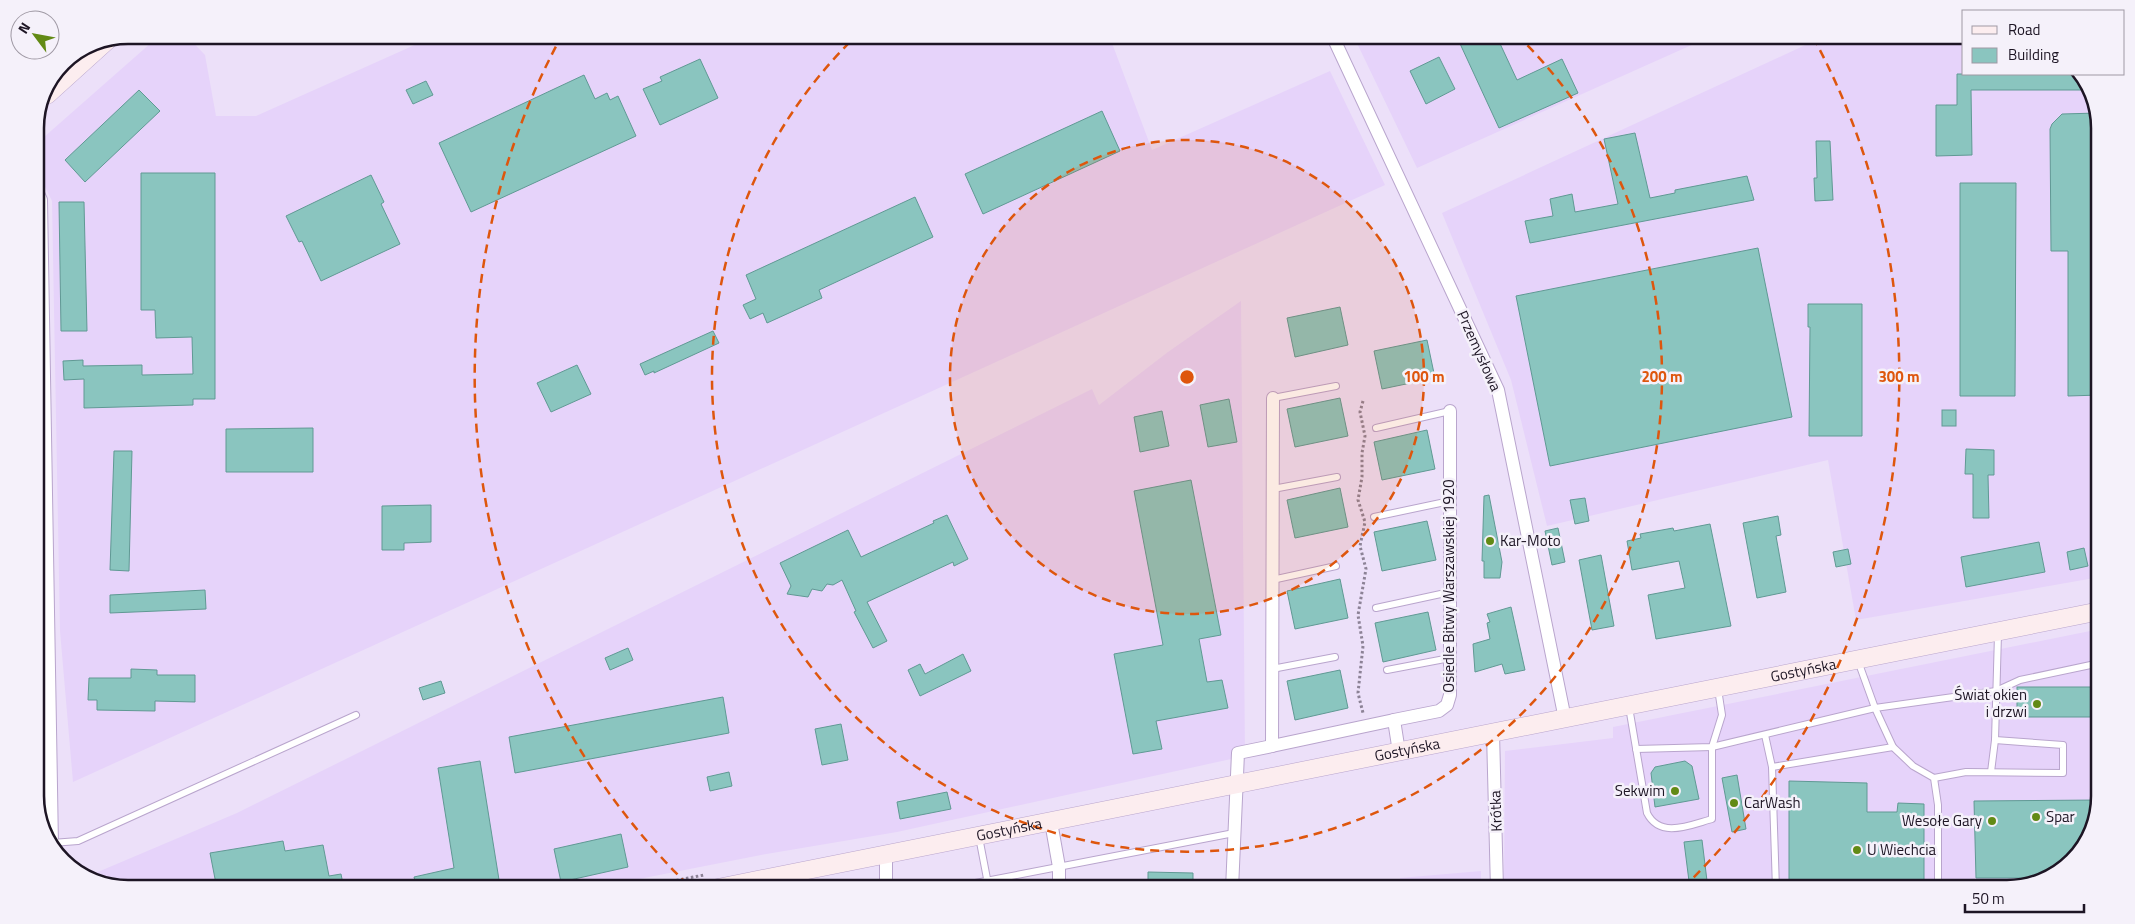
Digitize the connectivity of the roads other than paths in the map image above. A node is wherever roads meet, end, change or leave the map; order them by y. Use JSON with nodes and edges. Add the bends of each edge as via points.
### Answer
{"nodes":[{"id":1,"x":1336,"y":44,"type":"edge"},
{"id":2,"x":98,"y":49,"type":"edge"},
{"id":3,"x":53,"y":89,"type":"edge"},
{"id":4,"x":44,"y":383,"type":"edge"},
{"id":5,"x":1336,"y":386,"type":"dead end"},
{"id":6,"x":1273,"y":398,"type":"joint"},
{"id":7,"x":1450,"y":411,"type":"joint"},
{"id":8,"x":1376,"y":428,"type":"dead end"},
{"id":9,"x":1337,"y":477,"type":"dead end"},
{"id":10,"x":1273,"y":489,"type":"junction"},
{"id":11,"x":1450,"y":501,"type":"junction"},
{"id":12,"x":1374,"y":517,"type":"dead end"},
{"id":13,"x":1336,"y":566,"type":"dead end"},
{"id":14,"x":1272,"y":580,"type":"junction"},
{"id":15,"x":1450,"y":592,"type":"junction"},
{"id":16,"x":1376,"y":608,"type":"dead end"},
{"id":17,"x":2091,"y":614,"type":"edge"},
{"id":18,"x":1998,"y":632,"type":"junction"},
{"id":19,"x":1335,"y":657,"type":"dead end"},
{"id":20,"x":1450,"y":658,"type":"junction"},
{"id":21,"x":1857,"y":660,"type":"junction"},
{"id":22,"x":2091,"y":665,"type":"edge"},
{"id":23,"x":1272,"y":669,"type":"junction"},
{"id":24,"x":1387,"y":670,"type":"dead end"},
{"id":25,"x":1718,"y":688,"type":"junction"},
{"id":26,"x":1996,"y":691,"type":"junction"},
{"id":27,"x":1629,"y":706,"type":"junction"},
{"id":28,"x":1875,"y":708,"type":"junction"},
{"id":29,"x":356,"y":715,"type":"dead end"},
{"id":30,"x":1565,"y":719,"type":"junction"},
{"id":31,"x":1394,"y":720,"type":"junction"},
{"id":32,"x":1492,"y":733,"type":"junction"},
{"id":33,"x":1765,"y":735,"type":"junction"},
{"id":34,"x":1995,"y":740,"type":"junction"},
{"id":35,"x":1272,"y":746,"type":"junction"},
{"id":36,"x":1712,"y":747,"type":"junction"},
{"id":37,"x":1893,"y":747,"type":"junction"},
{"id":38,"x":1636,"y":749,"type":"junction"},
{"id":39,"x":1398,"y":752,"type":"junction"},
{"id":40,"x":1772,"y":767,"type":"junction"},
{"id":41,"x":1991,"y":772,"type":"junction"},
{"id":42,"x":1934,"y":778,"type":"junction"},
{"id":43,"x":1235,"y":785,"type":"junction"},
{"id":44,"x":1051,"y":822,"type":"junction"},
{"id":45,"x":52,"y":833,"type":"edge"},
{"id":46,"x":1234,"y":833,"type":"junction"},
{"id":47,"x":978,"y":836,"type":"junction"},
{"id":48,"x":59,"y":844,"type":"edge"},
{"id":49,"x":886,"y":854,"type":"junction"},
{"id":50,"x":1059,"y":867,"type":"junction"},
{"id":51,"x":757,"y":880,"type":"edge"},
{"id":52,"x":886,"y":880,"type":"edge"},
{"id":53,"x":989,"y":880,"type":"joint"},
{"id":54,"x":1059,"y":880,"type":"edge"},
{"id":55,"x":1232,"y":880,"type":"edge"},
{"id":56,"x":1497,"y":880,"type":"edge"},
{"id":57,"x":1776,"y":880,"type":"edge"},
{"id":58,"x":1938,"y":880,"type":"edge"}],
"edges":[{"from":1,"to":30,"type":"street","name":"Przemysłowa","via":[[1498,390]]},
{"from":2,"to":3,"type":"main road"},
{"from":4,"to":45,"type":"street"},
{"from":5,"to":6,"type":"lane"},
{"from":6,"to":10,"type":"street"},
{"from":7,"to":8,"type":"lane"},
{"from":7,"to":11,"type":"street","name":"Osiedle Bitwy Warszawskiej 1920"},
{"from":9,"to":10,"type":"lane"},
{"from":10,"to":14,"type":"street"},
{"from":11,"to":12,"type":"lane"},
{"from":11,"to":15,"type":"street","name":"Osiedle Bitwy Warszawskiej 1920"},
{"from":13,"to":14,"type":"lane"},
{"from":14,"to":23,"type":"street"},
{"from":15,"to":16,"type":"lane"},
{"from":15,"to":20,"type":"street","name":"Osiedle Bitwy Warszawskiej 1920"},
{"from":17,"to":18,"type":"main road","name":"Gostyńska"},
{"from":18,"to":21,"type":"main road","name":"Gostyńska"},
{"from":18,"to":26,"type":"lane"},
{"from":19,"to":23,"type":"lane"},
{"from":20,"to":24,"type":"lane"},
{"from":20,"to":31,"type":"street","name":"Osiedle Bitwy Warszawskiej 1920","via":[[1447,705],[1438,711]]},
{"from":21,"to":25,"type":"main road","name":"Gostyńska"},
{"from":21,"to":28,"type":"lane"},
{"from":22,"to":26,"type":"lane","via":[[2019,681]]},
{"from":23,"to":35,"type":"street"},
{"from":25,"to":27,"type":"main road","name":"Gostyńska"},
{"from":25,"to":36,"type":"lane","via":[[1722,714]]},
{"from":26,"to":28,"type":"lane"},
{"from":26,"to":34,"type":"lane"},
{"from":27,"to":30,"type":"main road","name":"Gostyńska"},
{"from":27,"to":38,"type":"lane"},
{"from":28,"to":33,"type":"lane"},
{"from":28,"to":37,"type":"lane"},
{"from":29,"to":48,"type":"lane","via":[[78,841]]},
{"from":30,"to":32,"type":"main road","name":"Gostyńska"},
{"from":31,"to":35,"type":"street","name":"Osiedle Bitwy Warszawskiej 1920"},
{"from":31,"to":39,"type":"street"},
{"from":32,"to":39,"type":"main road","name":"Gostyńska"},
{"from":32,"to":56,"type":"street","name":"Krótka"},
{"from":33,"to":36,"type":"lane"},
{"from":33,"to":40,"type":"lane"},
{"from":34,"to":41,"type":"lane"},
{"from":34,"to":41,"type":"lane","via":[[2063,745],[2063,773]]},
{"from":35,"to":43,"type":"street","name":"Osiedle Bitwy Warszawskiej 1920","via":[[1238,753]]},
{"from":36,"to":38,"type":"lane"},
{"from":36,"to":38,"type":"lane","via":[[1712,819],[1662,828],[1651,822],[1647,813]]},
{"from":37,"to":40,"type":"lane"},
{"from":37,"to":42,"type":"lane","via":[[1913,766]]},
{"from":39,"to":43,"type":"main road","name":"Gostyńska"},
{"from":40,"to":57,"type":"lane"},
{"from":41,"to":42,"type":"lane","via":[[1966,772]]},
{"from":42,"to":58,"type":"lane","via":[[1938,805]]},
{"from":43,"to":44,"type":"main road","name":"Gostyńska"},
{"from":43,"to":46,"type":"street"},
{"from":44,"to":47,"type":"main road","name":"Gostyńska"},
{"from":44,"to":50,"type":"street"},
{"from":46,"to":50,"type":"lane"},
{"from":46,"to":55,"type":"street"},
{"from":47,"to":49,"type":"main road","name":"Gostyńska"},
{"from":47,"to":53,"type":"lane"},
{"from":49,"to":51,"type":"main road","name":"Gostyńska"},
{"from":49,"to":52,"type":"street"},
{"from":50,"to":53,"type":"lane"},
{"from":50,"to":54,"type":"street"}]}
